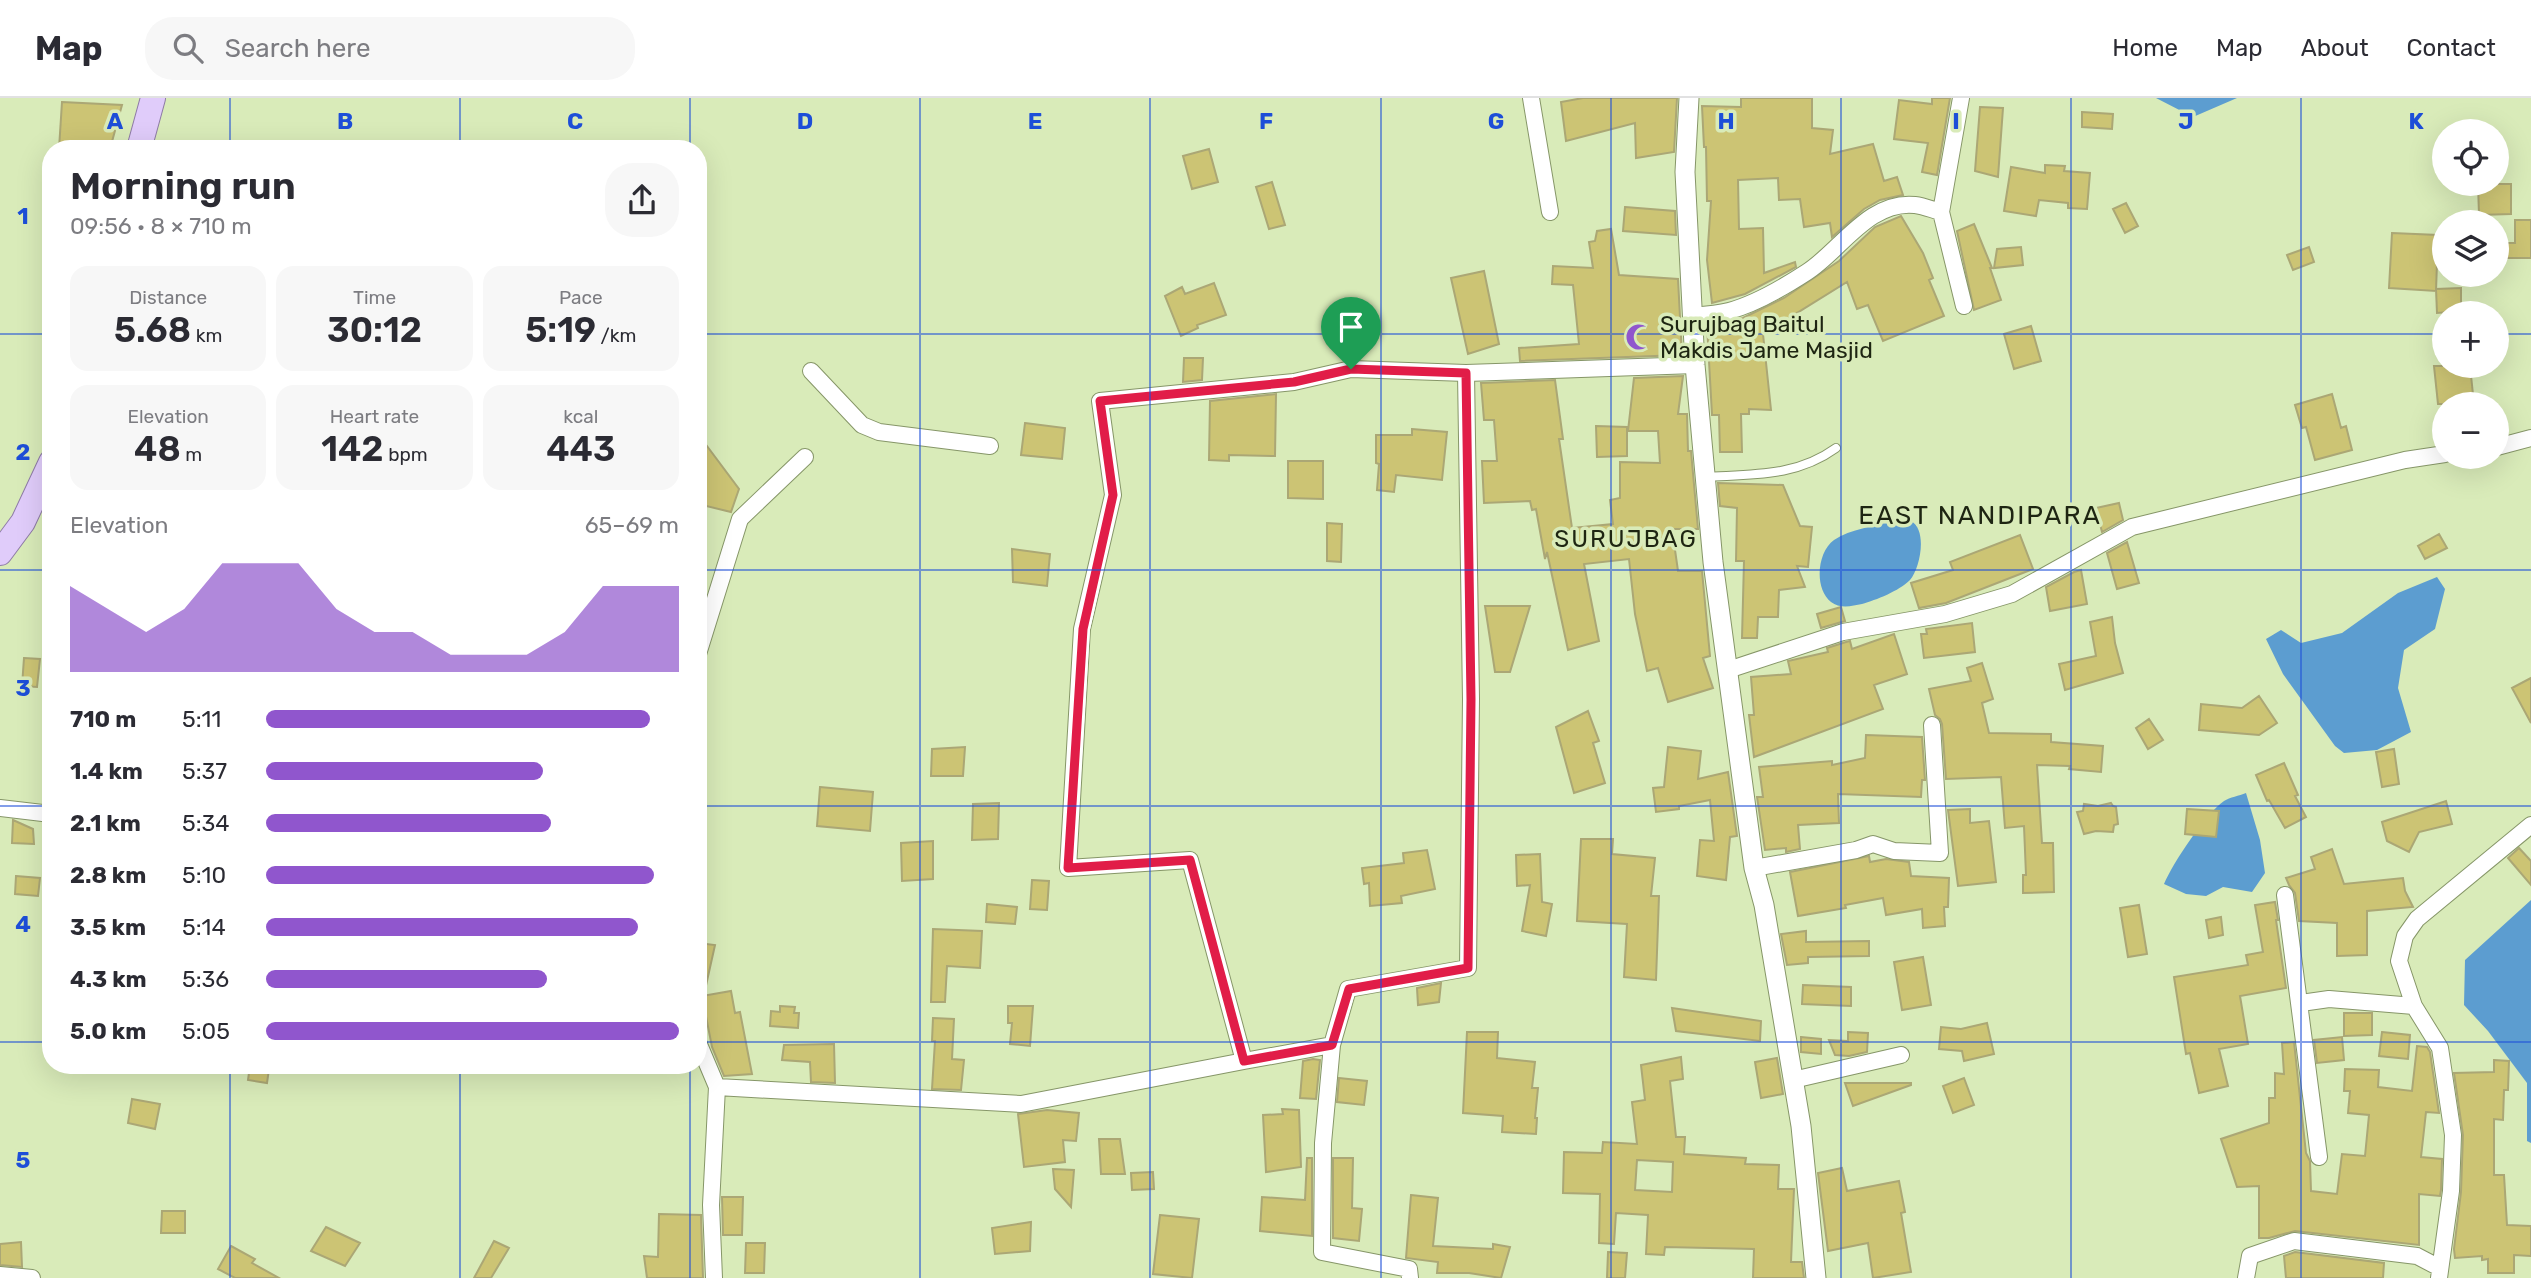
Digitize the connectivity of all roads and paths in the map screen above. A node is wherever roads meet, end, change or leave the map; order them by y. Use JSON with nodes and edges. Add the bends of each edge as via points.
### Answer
{"nodes":[{"id":1,"x":153,"y":98,"type":"edge"},
{"id":2,"x":1531,"y":98,"type":"edge"},
{"id":3,"x":1689,"y":98,"type":"edge"},
{"id":4,"x":1961,"y":98,"type":"edge"},
{"id":5,"x":141,"y":140,"type":"edge"},
{"id":6,"x":1550,"y":212,"type":"dead end"},
{"id":7,"x":1941,"y":212,"type":"junction"},
{"id":8,"x":1964,"y":306,"type":"dead end"},
{"id":9,"x":1691,"y":316,"type":"junction"},
{"id":10,"x":1695,"y":365,"type":"junction"},
{"id":11,"x":811,"y":372,"type":"dead end"},
{"id":12,"x":1466,"y":373,"type":"junction"},
{"id":13,"x":2531,"y":438,"type":"edge"},
{"id":14,"x":2509,"y":444,"type":"edge"},
{"id":15,"x":990,"y":446,"type":"dead end"},
{"id":16,"x":1836,"y":448,"type":"dead end"},
{"id":17,"x":2432,"y":456,"type":"edge"},
{"id":18,"x":805,"y":457,"type":"dead end"},
{"id":19,"x":1705,"y":477,"type":"junction"},
{"id":20,"x":42,"y":481,"type":"edge"},
{"id":21,"x":0,"y":553,"type":"edge"},
{"id":22,"x":707,"y":625,"type":"edge"},
{"id":23,"x":1728,"y":670,"type":"junction"},
{"id":24,"x":1932,"y":725,"type":"dead end"},
{"id":25,"x":0,"y":808,"type":"edge"},
{"id":26,"x":42,"y":813,"type":"edge"},
{"id":27,"x":2531,"y":825,"type":"edge"},
{"id":28,"x":1754,"y":868,"type":"junction"},
{"id":29,"x":2285,"y":895,"type":"dead end"},
{"id":30,"x":2301,"y":1003,"type":"junction"},
{"id":31,"x":2414,"y":1006,"type":"junction"},
{"id":32,"x":1332,"y":1045,"type":"junction"},
{"id":33,"x":1901,"y":1055,"type":"dead end"},
{"id":34,"x":1244,"y":1061,"type":"junction"},
{"id":35,"x":707,"y":1063,"type":"edge"},
{"id":36,"x":1793,"y":1080,"type":"junction"},
{"id":37,"x":717,"y":1087,"type":"junction"},
{"id":38,"x":2319,"y":1157,"type":"dead end"},
{"id":39,"x":2439,"y":1273,"type":"edge"},
{"id":40,"x":0,"y":1275,"type":"edge"},
{"id":41,"x":32,"y":1278,"type":"edge"},
{"id":42,"x":714,"y":1278,"type":"edge"},
{"id":43,"x":1410,"y":1278,"type":"edge"},
{"id":44,"x":1816,"y":1278,"type":"edge"},
{"id":45,"x":2246,"y":1278,"type":"edge"}],
"edges":[{"from":1,"to":5,"type":"main road"},
{"from":2,"to":6,"type":"street"},
{"from":3,"to":9,"type":"street","via":[[1685,172]]},
{"from":4,"to":7,"type":"street"},
{"from":7,"to":8,"type":"street"},
{"from":7,"to":9,"type":"street","via":[[1914,205],[1885,210],[1809,271],[1762,297],[1728,311]]},
{"from":9,"to":10,"type":"street"},
{"from":10,"to":12,"type":"street"},
{"from":10,"to":19,"type":"street"},
{"from":11,"to":15,"type":"street","via":[[862,425],[901,436]]},
{"from":12,"to":32,"type":"street","via":[[1471,699],[1468,968],[1349,989]]},
{"from":12,"to":34,"type":"street","via":[[1351,369],[1294,382],[1100,401],[1113,495],[1083,629],[1068,868],[1190,860]]},
{"from":13,"to":14,"type":"street"},
{"from":16,"to":19,"type":"lane","via":[[1797,469]]},
{"from":17,"to":23,"type":"street","via":[[2132,527],[2012,594],[1945,614],[1843,632]]},
{"from":18,"to":22,"type":"street","via":[[740,519]]},
{"from":19,"to":23,"type":"street"},
{"from":20,"to":21,"type":"main road","via":[[23,522]]},
{"from":23,"to":28,"type":"street"},
{"from":24,"to":28,"type":"street","via":[[1940,853],[1894,851],[1873,844]]},
{"from":25,"to":26,"type":"street"},
{"from":27,"to":31,"type":"street","via":[[2417,919],[2405,936],[2399,961]]},
{"from":28,"to":36,"type":"street"},
{"from":29,"to":30,"type":"street"},
{"from":30,"to":31,"type":"street","via":[[2329,999]]},
{"from":30,"to":38,"type":"street"},
{"from":31,"to":39,"type":"street","via":[[2440,1048],[2453,1135],[2451,1191]]},
{"from":32,"to":34,"type":"street"},
{"from":32,"to":43,"type":"street","via":[[1323,1143],[1322,1252],[1409,1269]]},
{"from":33,"to":36,"type":"street"},
{"from":34,"to":37,"type":"street","via":[[1021,1104]]},
{"from":35,"to":37,"type":"street"},
{"from":36,"to":44,"type":"street"},
{"from":37,"to":42,"type":"street","via":[[710,1205]]},
{"from":39,"to":45,"type":"street","via":[[2417,1256],[2294,1241],[2250,1256]]},
{"from":40,"to":41,"type":"street"}]}
